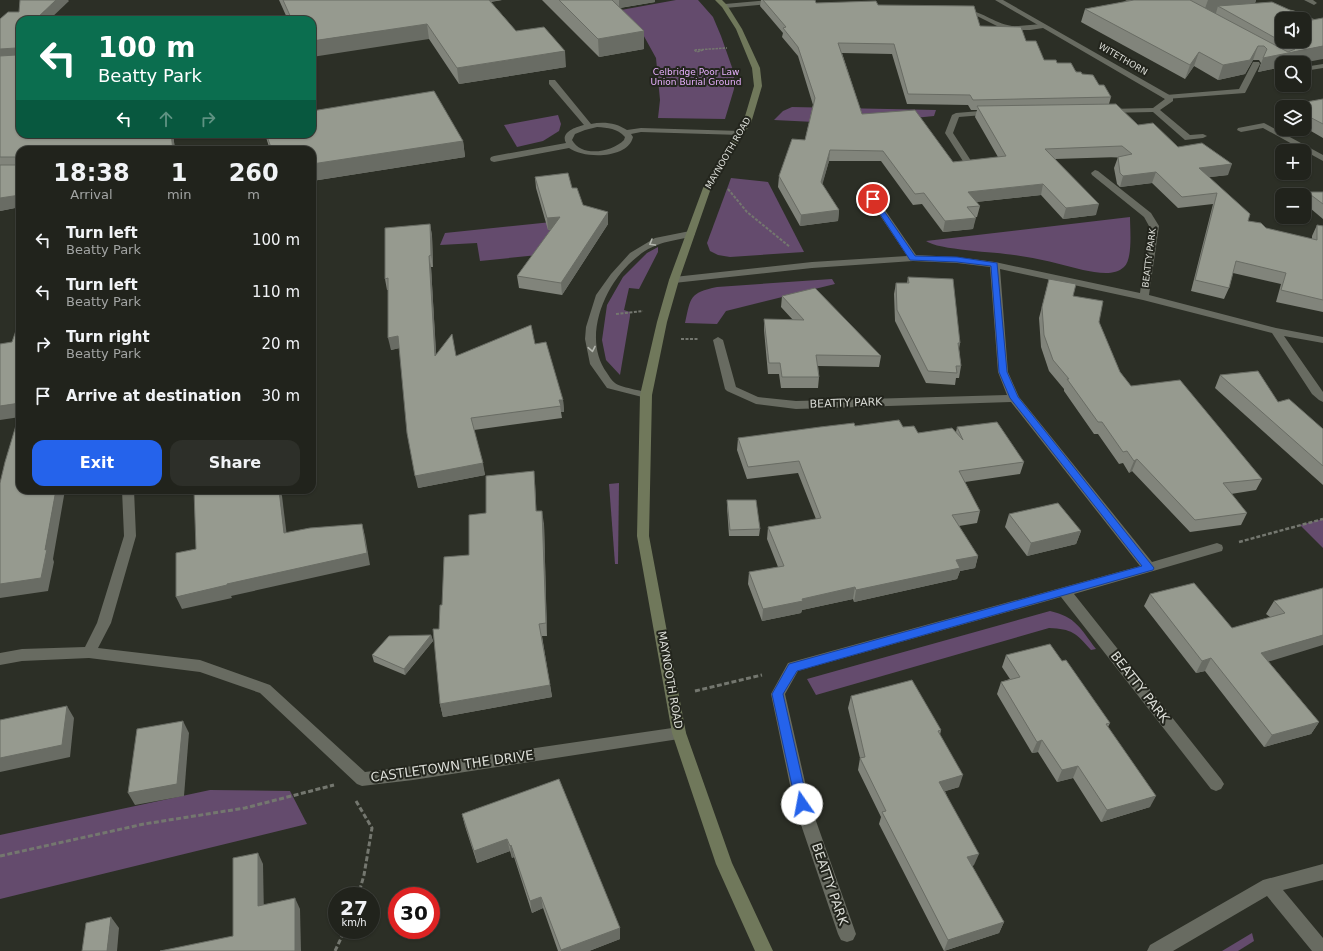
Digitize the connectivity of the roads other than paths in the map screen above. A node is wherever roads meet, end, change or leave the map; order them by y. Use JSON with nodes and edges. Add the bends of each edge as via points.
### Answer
{"nodes":[{"id":1,"x":793,"y":0,"type":"edge"},
{"id":2,"x":998,"y":0,"type":"edge"},
{"id":3,"x":1128,"y":0,"type":"edge"},
{"id":4,"x":1132,"y":0,"type":"edge"},
{"id":5,"x":1155,"y":0,"type":"edge"},
{"id":6,"x":1307,"y":0,"type":"edge"},
{"id":7,"x":721,"y":3,"type":"edge"},
{"id":8,"x":1314,"y":3,"type":"dead end"},
{"id":9,"x":1136,"y":7,"type":"edge"},
{"id":10,"x":954,"y":10,"type":"edge"},
{"id":11,"x":1269,"y":12,"type":"edge"},
{"id":12,"x":1293,"y":12,"type":"edge"},
{"id":13,"x":1043,"y":26,"type":"junction"},
{"id":14,"x":1256,"y":64,"type":"edge"},
{"id":15,"x":1323,"y":66,"type":"edge"},
{"id":16,"x":1311,"y":68,"type":"edge"},
{"id":17,"x":552,"y":82,"type":"dead end"},
{"id":18,"x":1166,"y":97,"type":"junction"},
{"id":19,"x":1155,"y":110,"type":"junction"},
{"id":20,"x":1096,"y":111,"type":"edge"},
{"id":21,"x":1001,"y":112,"type":"edge"},
{"id":22,"x":589,"y":126,"type":"junction"},
{"id":23,"x":1241,"y":130,"type":"dead end"},
{"id":24,"x":626,"y":133,"type":"junction"},
{"id":25,"x":741,"y":133,"type":"junction"},
{"id":26,"x":1203,"y":136,"type":"dead end"},
{"id":27,"x":570,"y":145,"type":"junction"},
{"id":28,"x":1323,"y":158,"type":"edge"},
{"id":29,"x":494,"y":159,"type":"dead end"},
{"id":30,"x":971,"y":168,"type":"edge"},
{"id":31,"x":1095,"y":173,"type":"dead end"},
{"id":32,"x":873,"y":199,"type":"dead end"},
{"id":33,"x":690,"y":234,"type":"junction"},
{"id":34,"x":913,"y":258,"type":"junction"},
{"id":35,"x":994,"y":265,"type":"junction"},
{"id":36,"x":674,"y":280,"type":"junction"},
{"id":37,"x":1144,"y":298,"type":"junction"},
{"id":38,"x":1276,"y":331,"type":"junction"},
{"id":39,"x":718,"y":340,"type":"road end"},
{"id":40,"x":1323,"y":340,"type":"edge"},
{"id":41,"x":646,"y":395,"type":"junction"},
{"id":42,"x":1014,"y":398,"type":"junction"},
{"id":43,"x":1323,"y":398,"type":"edge"},
{"id":44,"x":128,"y":494,"type":"edge"},
{"id":45,"x":1217,"y":548,"type":"road end"},
{"id":46,"x":1149,"y":568,"type":"junction"},
{"id":47,"x":1064,"y":591,"type":"junction"},
{"id":48,"x":90,"y":652,"type":"junction"},
{"id":49,"x":0,"y":659,"type":"edge"},
{"id":50,"x":679,"y":733,"type":"junction"},
{"id":51,"x":1216,"y":784,"type":"dead end"},
{"id":52,"x":1323,"y":872,"type":"edge"},
{"id":53,"x":1269,"y":886,"type":"junction"},
{"id":54,"x":847,"y":934,"type":"dead end"},
{"id":55,"x":764,"y":951,"type":"edge"},
{"id":56,"x":1156,"y":951,"type":"edge"},
{"id":57,"x":1323,"y":951,"type":"edge"}],
"edges":[{"from":1,"to":7,"type":"street"},
{"from":2,"to":13,"type":"street","name":"WITETHORN"},
{"from":3,"to":4,"type":"street"},
{"from":4,"to":5,"type":"street"},
{"from":4,"to":9,"type":"street"},
{"from":6,"to":8,"type":"street"},
{"from":7,"to":25,"type":"main road","name":"MAYNOOTH ROAD","via":[[739,29],[756,68],[758,86],[754,104]]},
{"from":10,"to":13,"type":"street","via":[[976,12],[1004,27]]},
{"from":11,"to":12,"type":"street"},
{"from":13,"to":18,"type":"street","name":"WITETHORN"},
{"from":14,"to":18,"type":"street","via":[[1242,91]]},
{"from":15,"to":16,"type":"street"},
{"from":17,"to":22,"type":"street"},
{"from":18,"to":19,"type":"street","via":[[1170,99]]},
{"from":19,"to":20,"type":"street"},
{"from":19,"to":26,"type":"street","via":[[1188,138]]},
{"from":21,"to":30,"type":"street","via":[[956,115],[950,133]]},
{"from":22,"to":24,"type":"street","via":[[610,126]]},
{"from":22,"to":27,"type":"street","via":[[569,136]]},
{"from":23,"to":28,"type":"street","via":[[1264,125]]},
{"from":24,"to":25,"type":"street","via":[[641,130]]},
{"from":24,"to":27,"type":"street","via":[[628,141],[611,152],[583,151]]},
{"from":25,"to":33,"type":"main road","name":"MAYNOOTH ROAD","via":[[707,188]]},
{"from":27,"to":29,"type":"street"},
{"from":31,"to":37,"type":"street","name":"BEATTY PARK","via":[[1148,215],[1154,226]]},
{"from":32,"to":34,"type":"street"},
{"from":33,"to":36,"type":"main road","name":"MAYNOOTH ROAD"},
{"from":33,"to":41,"type":"street","one_way":true,"via":[[658,240],[633,255],[601,295],[594,317],[590,339],[595,364],[611,386]]},
{"from":34,"to":35,"type":"street","name":"BEATTY PARK"},
{"from":34,"to":36,"type":"street","name":"BEATTY PARK","via":[[812,265]]},
{"from":35,"to":37,"type":"street","name":"BEATTY PARK"},
{"from":35,"to":42,"type":"street","via":[[1003,372]]},
{"from":36,"to":41,"type":"main road","name":"MAYNOOTH ROAD"},
{"from":37,"to":38,"type":"street","name":"BEATTY PARK"},
{"from":38,"to":40,"type":"street","name":"BEATTY PARK"},
{"from":38,"to":43,"type":"street","via":[[1316,392]]},
{"from":39,"to":42,"type":"street","name":"BEATTY PARK","via":[[731,390],[756,400],[796,405]]},
{"from":41,"to":50,"type":"main road","name":"MAYNOOTH ROAD","via":[[643,536]]},
{"from":42,"to":46,"type":"street"},
{"from":44,"to":48,"type":"street","via":[[130,536],[104,623]]},
{"from":45,"to":46,"type":"street"},
{"from":46,"to":47,"type":"street"},
{"from":47,"to":51,"type":"street","name":"BEATTY PARK"},
{"from":47,"to":54,"type":"street","name":"BEATTY PARK","via":[[793,668],[778,694],[802,804]]},
{"from":48,"to":49,"type":"street","name":"CASTLETOWN THE DRIVE","via":[[22,655]]},
{"from":48,"to":50,"type":"street","name":"CASTLETOWN THE DRIVE","via":[[200,666],[266,689],[362,779]]},
{"from":50,"to":55,"type":"main road","name":"MAYNOOTH ROAD","via":[[724,864]]},
{"from":52,"to":53,"type":"street"},
{"from":53,"to":56,"type":"street"},
{"from":53,"to":57,"type":"street"}]}
